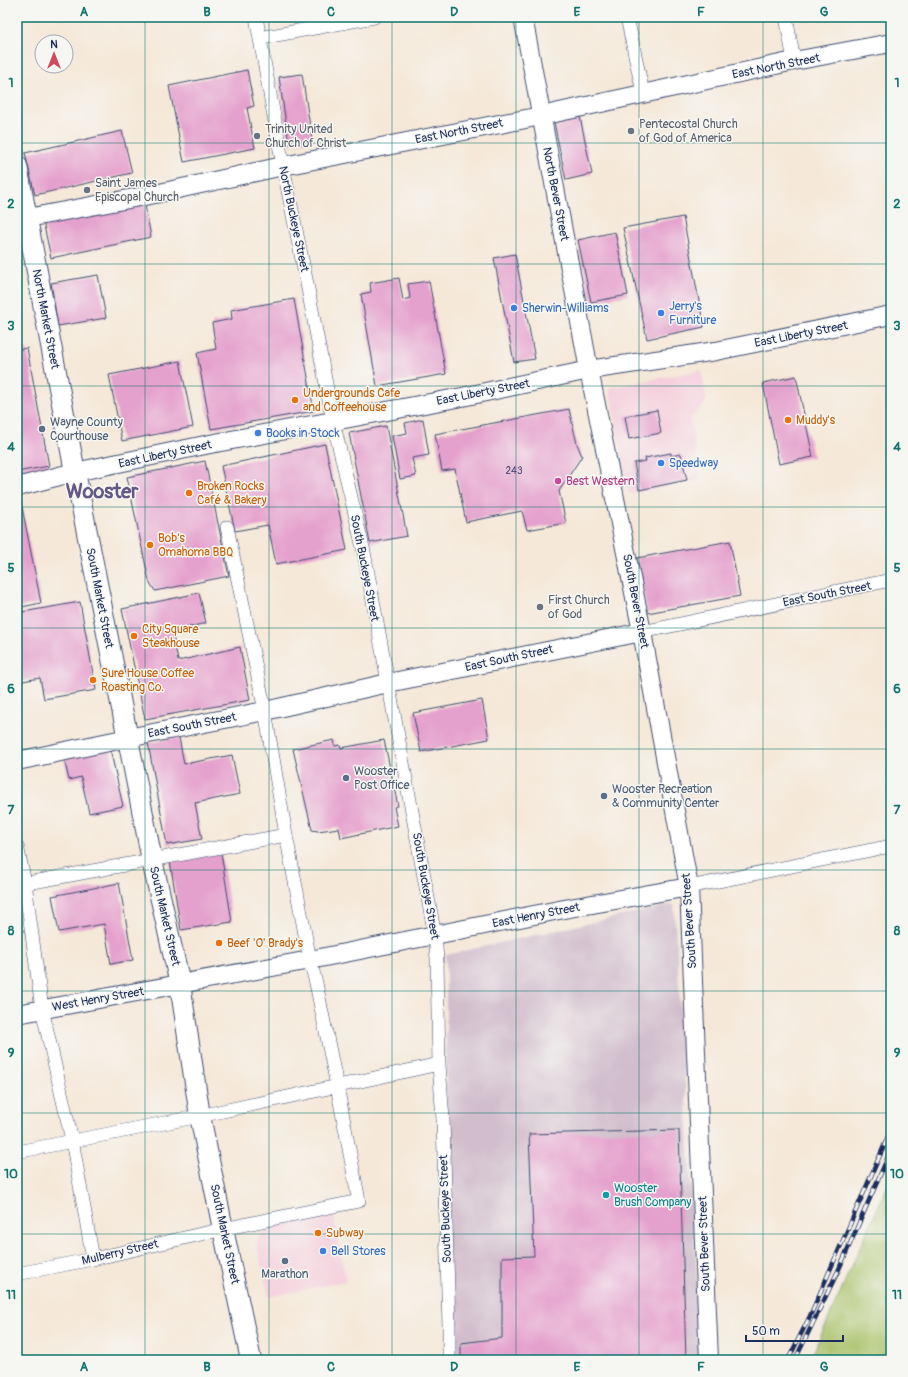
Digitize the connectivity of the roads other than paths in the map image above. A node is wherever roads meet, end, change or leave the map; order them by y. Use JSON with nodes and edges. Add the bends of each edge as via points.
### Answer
{"nodes":[{"id":1,"x":256,"y":17,"type":"edge"},
{"id":2,"x":374,"y":17,"type":"edge"},
{"id":3,"x":523,"y":17,"type":"edge"},
{"id":4,"x":627,"y":17,"type":"edge"},
{"id":5,"x":786,"y":17,"type":"edge"},
{"id":6,"x":260,"y":38,"type":"junction"},
{"id":7,"x":891,"y":43,"type":"edge"},
{"id":8,"x":794,"y":61,"type":"junction"},
{"id":9,"x":642,"y":93,"type":"junction"},
{"id":10,"x":541,"y":116,"type":"junction"},
{"id":11,"x":17,"y":166,"type":"edge"},
{"id":12,"x":283,"y":166,"type":"junction"},
{"id":13,"x":22,"y":219,"type":"edge"},
{"id":14,"x":891,"y":315,"type":"edge"},
{"id":15,"x":589,"y":370,"type":"junction"},
{"id":16,"x":333,"y":420,"type":"junction"},
{"id":17,"x":75,"y":472,"type":"junction"},
{"id":18,"x":17,"y":487,"type":"edge"},
{"id":19,"x":227,"y":527,"type":"dead end"},
{"id":20,"x":891,"y":580,"type":"edge"},
{"id":21,"x":642,"y":632,"type":"junction"},
{"id":22,"x":388,"y":683,"type":"junction"},
{"id":23,"x":265,"y":711,"type":"junction"},
{"id":24,"x":128,"y":738,"type":"junction"},
{"id":25,"x":17,"y":761,"type":"edge"},
{"id":26,"x":286,"y":835,"type":"junction"},
{"id":27,"x":17,"y":846,"type":"edge"},
{"id":28,"x":891,"y":846,"type":"edge"},
{"id":29,"x":152,"y":860,"type":"junction"},
{"id":30,"x":21,"y":884,"type":"edge"},
{"id":31,"x":689,"y":887,"type":"junction"},
{"id":32,"x":435,"y":936,"type":"junction"},
{"id":33,"x":310,"y":960,"type":"junction"},
{"id":34,"x":180,"y":984,"type":"junction"},
{"id":35,"x":42,"y":1009,"type":"junction"},
{"id":36,"x":17,"y":1014,"type":"edge"},
{"id":37,"x":438,"y":1064,"type":"junction"},
{"id":38,"x":337,"y":1086,"type":"junction"},
{"id":39,"x":200,"y":1116,"type":"junction"},
{"id":40,"x":72,"y":1140,"type":"junction"},
{"id":41,"x":17,"y":1152,"type":"edge"},
{"id":42,"x":222,"y":1229,"type":"junction"},
{"id":43,"x":92,"y":1259,"type":"junction"},
{"id":44,"x":17,"y":1274,"type":"edge"},
{"id":45,"x":251,"y":1360,"type":"edge"},
{"id":46,"x":449,"y":1360,"type":"edge"},
{"id":47,"x":709,"y":1360,"type":"edge"}],
"edges":[{"from":1,"to":6,"type":"street","name":"North Buckeye Street"},
{"from":2,"to":6,"type":"street"},
{"from":3,"to":10,"type":"main road","name":"North Bever Street"},
{"from":4,"to":9,"type":"street"},
{"from":5,"to":8,"type":"street"},
{"from":6,"to":12,"type":"street","name":"North Buckeye Street"},
{"from":7,"to":8,"type":"main road","name":"East North Street"},
{"from":8,"to":9,"type":"main road","name":"East North Street"},
{"from":9,"to":10,"type":"main road","name":"East North Street"},
{"from":10,"to":12,"type":"main road","name":"East North Street"},
{"from":10,"to":15,"type":"main road","name":"North Bever Street"},
{"from":11,"to":13,"type":"main road","name":"North Market Street"},
{"from":12,"to":13,"type":"main road","name":"East North Street"},
{"from":12,"to":16,"type":"street","name":"North Buckeye Street"},
{"from":13,"to":17,"type":"main road","name":"North Market Street"},
{"from":14,"to":15,"type":"main road","name":"East Liberty Street","via":[[716,351]]},
{"from":15,"to":16,"type":"main road","name":"East Liberty Street","via":[[462,397]]},
{"from":15,"to":21,"type":"main road","name":"South Bever Street"},
{"from":16,"to":17,"type":"main road","name":"East Liberty Street"},
{"from":16,"to":22,"type":"street","name":"South Buckeye Street","via":[[364,552]]},
{"from":17,"to":18,"type":"main road","name":"East Liberty Street"},
{"from":17,"to":24,"type":"main road","name":"South Market Street"},
{"from":19,"to":23,"type":"street"},
{"from":20,"to":21,"type":"street","name":"East South Street"},
{"from":21,"to":22,"type":"main road","name":"East South Street"},
{"from":21,"to":31,"type":"main road","name":"South Bever Street"},
{"from":22,"to":23,"type":"main road","name":"East South Street"},
{"from":22,"to":32,"type":"street","name":"South Buckeye Street"},
{"from":23,"to":24,"type":"main road","name":"East South Street"},
{"from":23,"to":26,"type":"street"},
{"from":24,"to":25,"type":"main road","name":"East South Street"},
{"from":24,"to":29,"type":"main road","name":"South Market Street"},
{"from":26,"to":29,"type":"street"},
{"from":26,"to":33,"type":"street"},
{"from":27,"to":30,"type":"street"},
{"from":28,"to":31,"type":"street","name":"East Henry Street"},
{"from":29,"to":30,"type":"street"},
{"from":29,"to":34,"type":"main road","name":"South Market Street"},
{"from":30,"to":35,"type":"street"},
{"from":31,"to":32,"type":"main road","name":"East Henry Street","via":[[564,909]]},
{"from":31,"to":47,"type":"main road","name":"South Bever Street"},
{"from":32,"to":33,"type":"main road","name":"East Henry Street"},
{"from":32,"to":37,"type":"street","name":"South Buckeye Street"},
{"from":33,"to":34,"type":"main road","name":"East Henry Street"},
{"from":33,"to":38,"type":"street"},
{"from":34,"to":35,"type":"main road","name":"West Henry Street"},
{"from":34,"to":39,"type":"main road","name":"South Market Street"},
{"from":35,"to":36,"type":"main road","name":"West Henry Street"},
{"from":35,"to":40,"type":"street"},
{"from":37,"to":38,"type":"street"},
{"from":37,"to":46,"type":"street","name":"South Buckeye Street","via":[[443,1120]]},
{"from":38,"to":39,"type":"street"},
{"from":38,"to":42,"type":"street","name":"Mulberry Street","via":[[359,1200]]},
{"from":39,"to":40,"type":"street"},
{"from":39,"to":42,"type":"main road","name":"South Market Street"},
{"from":40,"to":41,"type":"street"},
{"from":40,"to":43,"type":"street"},
{"from":42,"to":43,"type":"street","name":"Mulberry Street"},
{"from":42,"to":45,"type":"main road","name":"South Market Street"},
{"from":43,"to":44,"type":"street","name":"Mulberry Street"}]}
